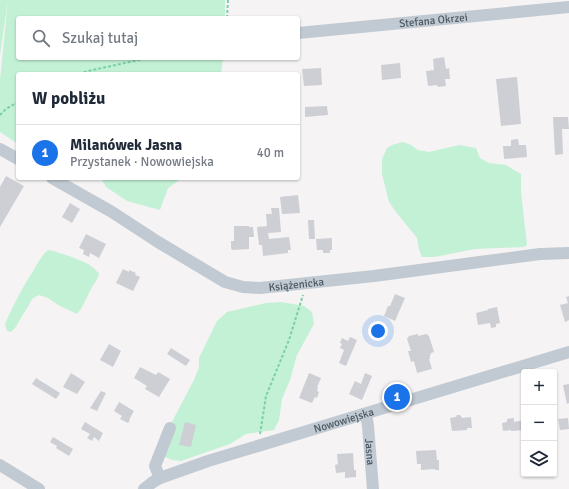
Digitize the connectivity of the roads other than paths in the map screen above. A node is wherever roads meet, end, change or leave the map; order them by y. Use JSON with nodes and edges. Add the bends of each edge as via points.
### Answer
{"nodes":[{"id":1,"x":569,"y":7,"type":"edge"},
{"id":2,"x":300,"y":33,"type":"edge"},
{"id":3,"x":0,"y":149,"type":"edge"},
{"id":4,"x":16,"y":158,"type":"edge"},
{"id":5,"x":56,"y":180,"type":"edge"},
{"id":6,"x":569,"y":253,"type":"edge"},
{"id":7,"x":569,"y":352,"type":"edge"},
{"id":8,"x":366,"y":414,"type":"junction"},
{"id":9,"x":170,"y":428,"type":"dead end"},
{"id":10,"x":0,"y":465,"type":"edge"},
{"id":11,"x":160,"y":478,"type":"junction"},
{"id":12,"x":39,"y":489,"type":"edge"},
{"id":13,"x":144,"y":489,"type":"edge"},
{"id":14,"x":373,"y":489,"type":"edge"}],
"edges":[{"from":1,"to":2,"type":"street","name":"Stefana Okrzei"},
{"from":3,"to":4,"type":"street"},
{"from":5,"to":6,"type":"street","name":"Książenicka","via":[[225,282],[243,287],[260,288],[540,254]]},
{"from":7,"to":8,"type":"street","name":"Nowowiejska"},
{"from":8,"to":11,"type":"street","name":"Nowowiejska"},
{"from":8,"to":14,"type":"street","name":"Jasna"},
{"from":9,"to":11,"type":"street","via":[[154,466]]},
{"from":10,"to":12,"type":"street"},
{"from":11,"to":13,"type":"street","name":"Nowowiejska"}]}
